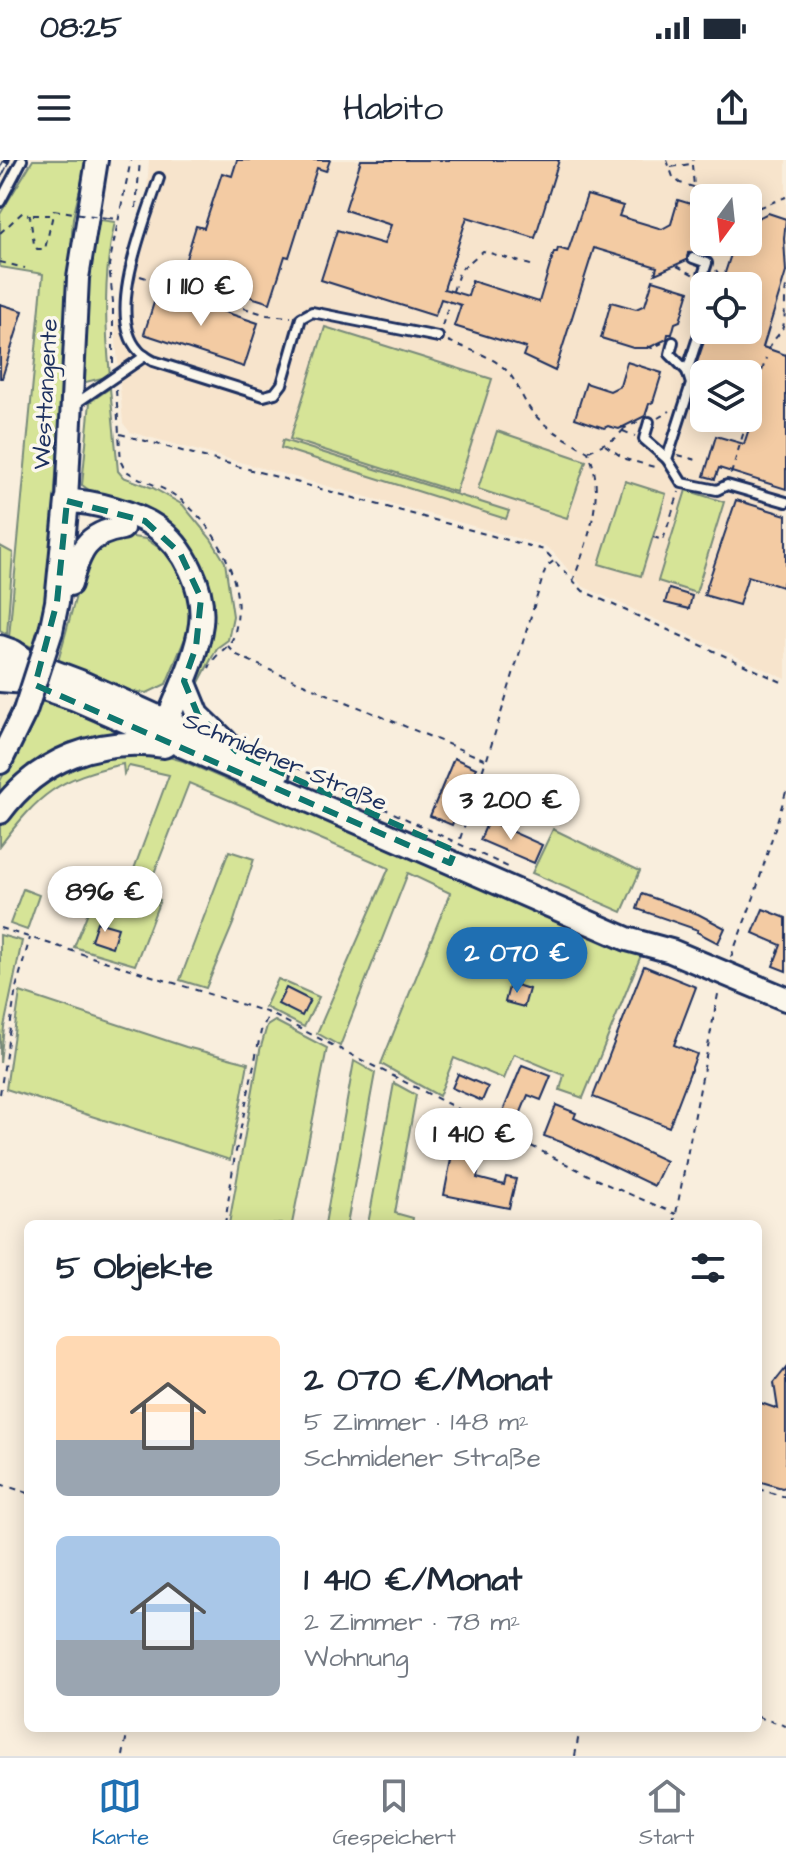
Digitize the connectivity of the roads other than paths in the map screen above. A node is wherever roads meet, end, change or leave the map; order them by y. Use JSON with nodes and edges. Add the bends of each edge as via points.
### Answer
{"nodes":[{"id":1,"x":22,"y":160,"type":"edge"},
{"id":2,"x":97,"y":160,"type":"edge"},
{"id":3,"x":159,"y":178,"type":"dead end"},
{"id":4,"x":0,"y":202,"type":"edge"},
{"id":5,"x":693,"y":258,"type":"dead end"},
{"id":6,"x":704,"y":272,"type":"edge"},
{"id":7,"x":438,"y":337,"type":"road end"},
{"id":8,"x":671,"y":341,"type":"road end"},
{"id":9,"x":696,"y":344,"type":"edge"},
{"id":10,"x":145,"y":356,"type":"junction"},
{"id":11,"x":687,"y":371,"type":"junction"},
{"id":12,"x":71,"y":406,"type":"junction"},
{"id":13,"x":646,"y":421,"type":"road end"},
{"id":14,"x":670,"y":459,"type":"junction"},
{"id":15,"x":786,"y":502,"type":"edge"},
{"id":16,"x":67,"y":510,"type":"junction"},
{"id":17,"x":122,"y":528,"type":"junction"},
{"id":18,"x":180,"y":553,"type":"junction"},
{"id":19,"x":52,"y":628,"type":"junction"},
{"id":20,"x":0,"y":646,"type":"edge"},
{"id":21,"x":0,"y":659,"type":"edge"},
{"id":22,"x":33,"y":664,"type":"junction"},
{"id":23,"x":0,"y":680,"type":"edge"},
{"id":24,"x":184,"y":681,"type":"junction"},
{"id":25,"x":124,"y":701,"type":"junction"},
{"id":26,"x":164,"y":719,"type":"junction"},
{"id":27,"x":143,"y":729,"type":"junction"},
{"id":28,"x":196,"y":752,"type":"junction"},
{"id":29,"x":238,"y":753,"type":"junction"},
{"id":30,"x":0,"y":762,"type":"edge"},
{"id":31,"x":0,"y":812,"type":"edge"},
{"id":32,"x":455,"y":853,"type":"junction"},
{"id":33,"x":786,"y":999,"type":"edge"}],
"edges":[{"from":1,"to":4,"type":"lane"},
{"from":2,"to":12,"type":"street","name":"Westtangente","via":[[79,266]]},
{"from":3,"to":10,"type":"lane","via":[[126,296],[130,338]]},
{"from":5,"to":6,"type":"lane","via":[[707,263]]},
{"from":7,"to":10,"type":"lane","via":[[312,312],[301,318],[282,384],[264,396]]},
{"from":8,"to":11,"type":"lane","via":[[670,354]]},
{"from":9,"to":11,"type":"lane"},
{"from":10,"to":12,"type":"lane"},
{"from":11,"to":14,"type":"lane","via":[[691,384]]},
{"from":12,"to":16,"type":"street","name":"Westtangente"},
{"from":13,"to":14,"type":"lane","via":[[644,439]]},
{"from":14,"to":15,"type":"lane","via":[[682,483],[717,490],[727,485]]},
{"from":16,"to":17,"type":"main road"},
{"from":16,"to":18,"type":"main road","via":[[99,506],[145,521]]},
{"from":16,"to":19,"type":"main road","name":"Westtangente"},
{"from":17,"to":18,"type":"main road","via":[[146,532]]},
{"from":17,"to":19,"type":"main road","via":[[105,530],[87,543]]},
{"from":18,"to":24,"type":"main road","via":[[201,598],[196,647]]},
{"from":19,"to":30,"type":"main road","bridge":true,"via":[[25,711]]},
{"from":20,"to":22,"type":"street","name":"Schmidener Straße"},
{"from":21,"to":22,"type":"main road","name":"Schmidener Straße"},
{"from":22,"to":25,"type":"main road","name":"Schmidener Straße"},
{"from":23,"to":27,"type":"main road","name":"Schmidener Straße","via":[[54,690]]},
{"from":24,"to":25,"type":"main road","via":[[155,698]]},
{"from":24,"to":26,"type":"main road"},
{"from":24,"to":29,"type":"main road","name":"Schmidener Straße","via":[[198,715]]},
{"from":25,"to":26,"type":"main road","name":"Schmidener Straße"},
{"from":26,"to":27,"type":"main road","name":"Schmidener Straße"},
{"from":26,"to":29,"type":"main road","name":"Schmidener Straße"},
{"from":27,"to":28,"type":"main road","name":"Schmidener Straße"},
{"from":28,"to":31,"type":"main road","via":[[143,743],[93,747],[49,766]]},
{"from":28,"to":32,"type":"main road","name":"Schmidener Straße"},
{"from":29,"to":32,"type":"main road","name":"Schmidener Straße"},
{"from":32,"to":33,"type":"main road","name":"Schmidener Straße","via":[[627,939],[726,968]]}]}
